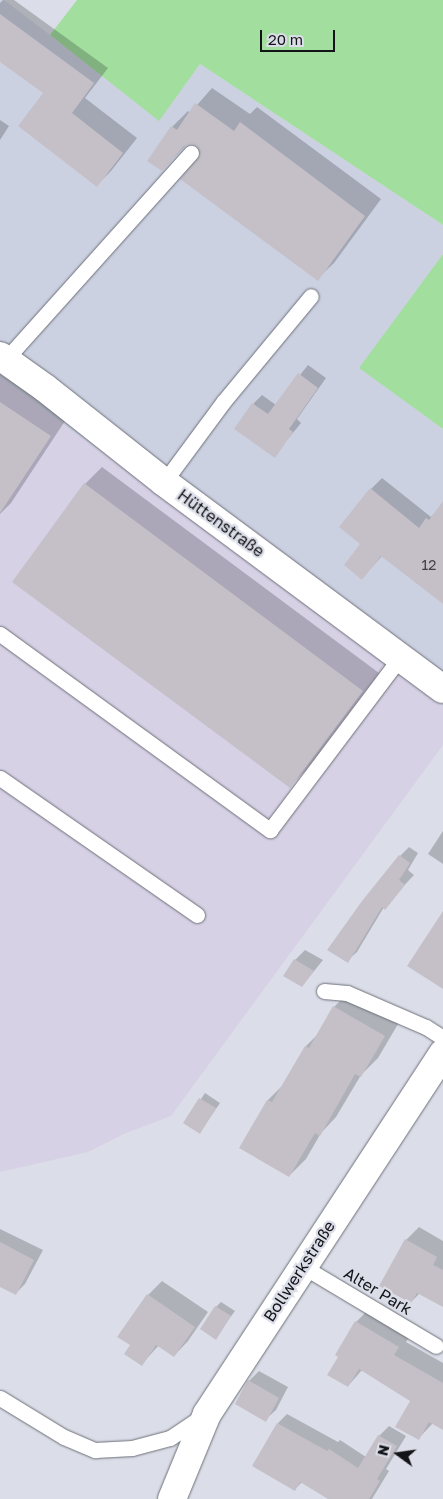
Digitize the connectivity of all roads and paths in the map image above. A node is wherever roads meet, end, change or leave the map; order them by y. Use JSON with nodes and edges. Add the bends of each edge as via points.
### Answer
{"nodes":[{"id":1,"x":191,"y":153,"type":"dead end"},
{"id":2,"x":311,"y":296,"type":"dead end"},
{"id":3,"x":3,"y":357,"type":"edge"},
{"id":4,"x":164,"y":482,"type":"junction"},
{"id":5,"x":0,"y":634,"type":"edge"},
{"id":6,"x":401,"y":656,"type":"junction"},
{"id":7,"x":443,"y":689,"type":"edge"},
{"id":8,"x":0,"y":778,"type":"edge"},
{"id":9,"x":197,"y":915,"type":"dead end"},
{"id":10,"x":324,"y":991,"type":"dead end"},
{"id":11,"x":443,"y":1038,"type":"edge"},
{"id":12,"x":443,"y":1053,"type":"edge"},
{"id":13,"x":302,"y":1266,"type":"junction"},
{"id":14,"x":436,"y":1346,"type":"dead end"},
{"id":15,"x":0,"y":1398,"type":"edge"},
{"id":16,"x":206,"y":1414,"type":"junction"},
{"id":17,"x":172,"y":1499,"type":"edge"}],
"edges":[{"from":1,"to":3,"type":"lane"},
{"from":2,"to":4,"type":"lane","via":[[224,402]]},
{"from":3,"to":4,"type":"street","name":"Hüttenstraße"},
{"from":4,"to":6,"type":"street","name":"Hüttenstraße"},
{"from":5,"to":6,"type":"lane","via":[[270,830]]},
{"from":6,"to":7,"type":"street","name":"Hüttenstraße"},
{"from":8,"to":9,"type":"lane"},
{"from":10,"to":11,"type":"lane","via":[[347,993],[426,1027]]},
{"from":12,"to":13,"type":"street","name":"Bollwerkstraße"},
{"from":13,"to":14,"type":"lane","name":"Alter Park"},
{"from":13,"to":16,"type":"street","name":"Bollwerkstraße"},
{"from":15,"to":16,"type":"lane","via":[[64,1437],[95,1450],[132,1448],[170,1438]]},
{"from":16,"to":17,"type":"street","name":"Bollwerkstraße"}]}
